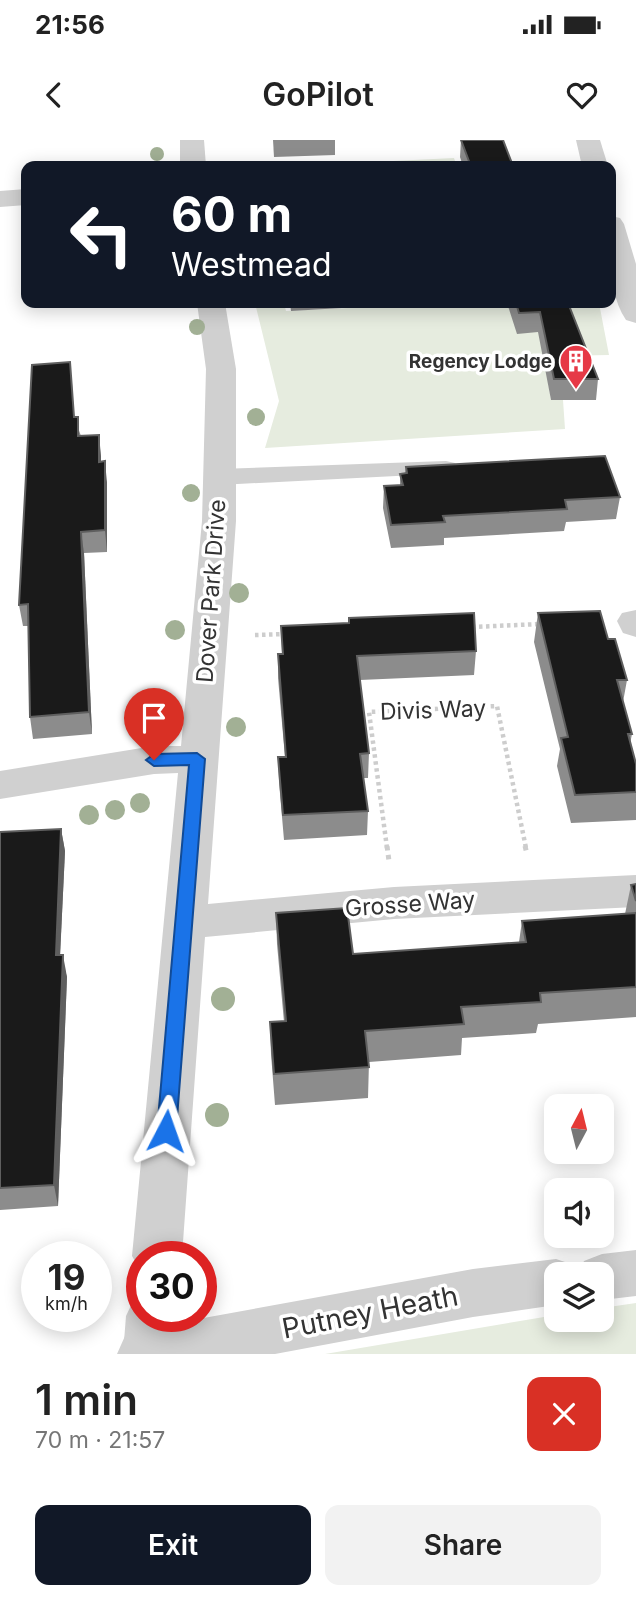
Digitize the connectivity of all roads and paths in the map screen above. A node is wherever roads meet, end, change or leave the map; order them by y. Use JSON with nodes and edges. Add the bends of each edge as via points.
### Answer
{"nodes":[{"id":1,"x":192,"y":140,"type":"edge"},
{"id":2,"x":588,"y":140,"type":"edge"},
{"id":3,"x":194,"y":161,"type":"edge"},
{"id":4,"x":594,"y":161,"type":"edge"},
{"id":5,"x":21,"y":197,"type":"edge"},
{"id":6,"x":0,"y":199,"type":"edge"},
{"id":7,"x":616,"y":242,"type":"edge"},
{"id":8,"x":212,"y":308,"type":"edge"},
{"id":9,"x":636,"y":314,"type":"edge"},
{"id":10,"x":467,"y":467,"type":"edge"},
{"id":11,"x":219,"y":477,"type":"junction"},
{"id":12,"x":552,"y":624,"type":"edge"},
{"id":13,"x":470,"y":627,"type":"edge"},
{"id":14,"x":291,"y":634,"type":"edge"},
{"id":15,"x":208,"y":636,"type":"junction"},
{"id":16,"x":197,"y":759,"type":"junction"},
{"id":17,"x":0,"y":785,"type":"edge"},
{"id":18,"x":636,"y":891,"type":"edge"},
{"id":19,"x":536,"y":896,"type":"junction"},
{"id":20,"x":394,"y":903,"type":"junction"},
{"id":21,"x":184,"y":923,"type":"junction"},
{"id":22,"x":158,"y":1241,"type":"edge"},
{"id":23,"x":636,"y":1273,"type":"edge"},
{"id":24,"x":614,"y":1276,"type":"edge"},
{"id":25,"x":544,"y":1284,"type":"edge"},
{"id":26,"x":148,"y":1341,"type":"edge"}],
"edges":[{"from":1,"to":3,"type":"street"},
{"from":2,"to":4,"type":"street"},
{"from":5,"to":6,"type":"street"},
{"from":7,"to":9,"type":"street"},
{"from":8,"to":11,"type":"street","name":"Dover Park Drive","via":[[221,369]]},
{"from":10,"to":11,"type":"lane"},
{"from":11,"to":15,"type":"street","name":"Dover Park Drive"},
{"from":12,"to":13,"type":"path"},
{"from":14,"to":15,"type":"path"},
{"from":15,"to":16,"type":"street","name":"Dover Park Drive"},
{"from":16,"to":17,"type":"street","via":[[154,760]]},
{"from":16,"to":21,"type":"street","name":"Dover Park Drive"},
{"from":18,"to":19,"type":"street","name":"Grosse Way"},
{"from":19,"to":20,"type":"street","name":"Grosse Way"},
{"from":19,"to":20,"type":"path","name":"Divis Way","via":[[496,706],[369,712]]},
{"from":20,"to":21,"type":"street","name":"Grosse Way"},
{"from":21,"to":22,"type":"street","name":"Dover Park Drive"},
{"from":23,"to":24,"type":"street"},
{"from":25,"to":26,"type":"street","name":"Putney Heath"}]}
